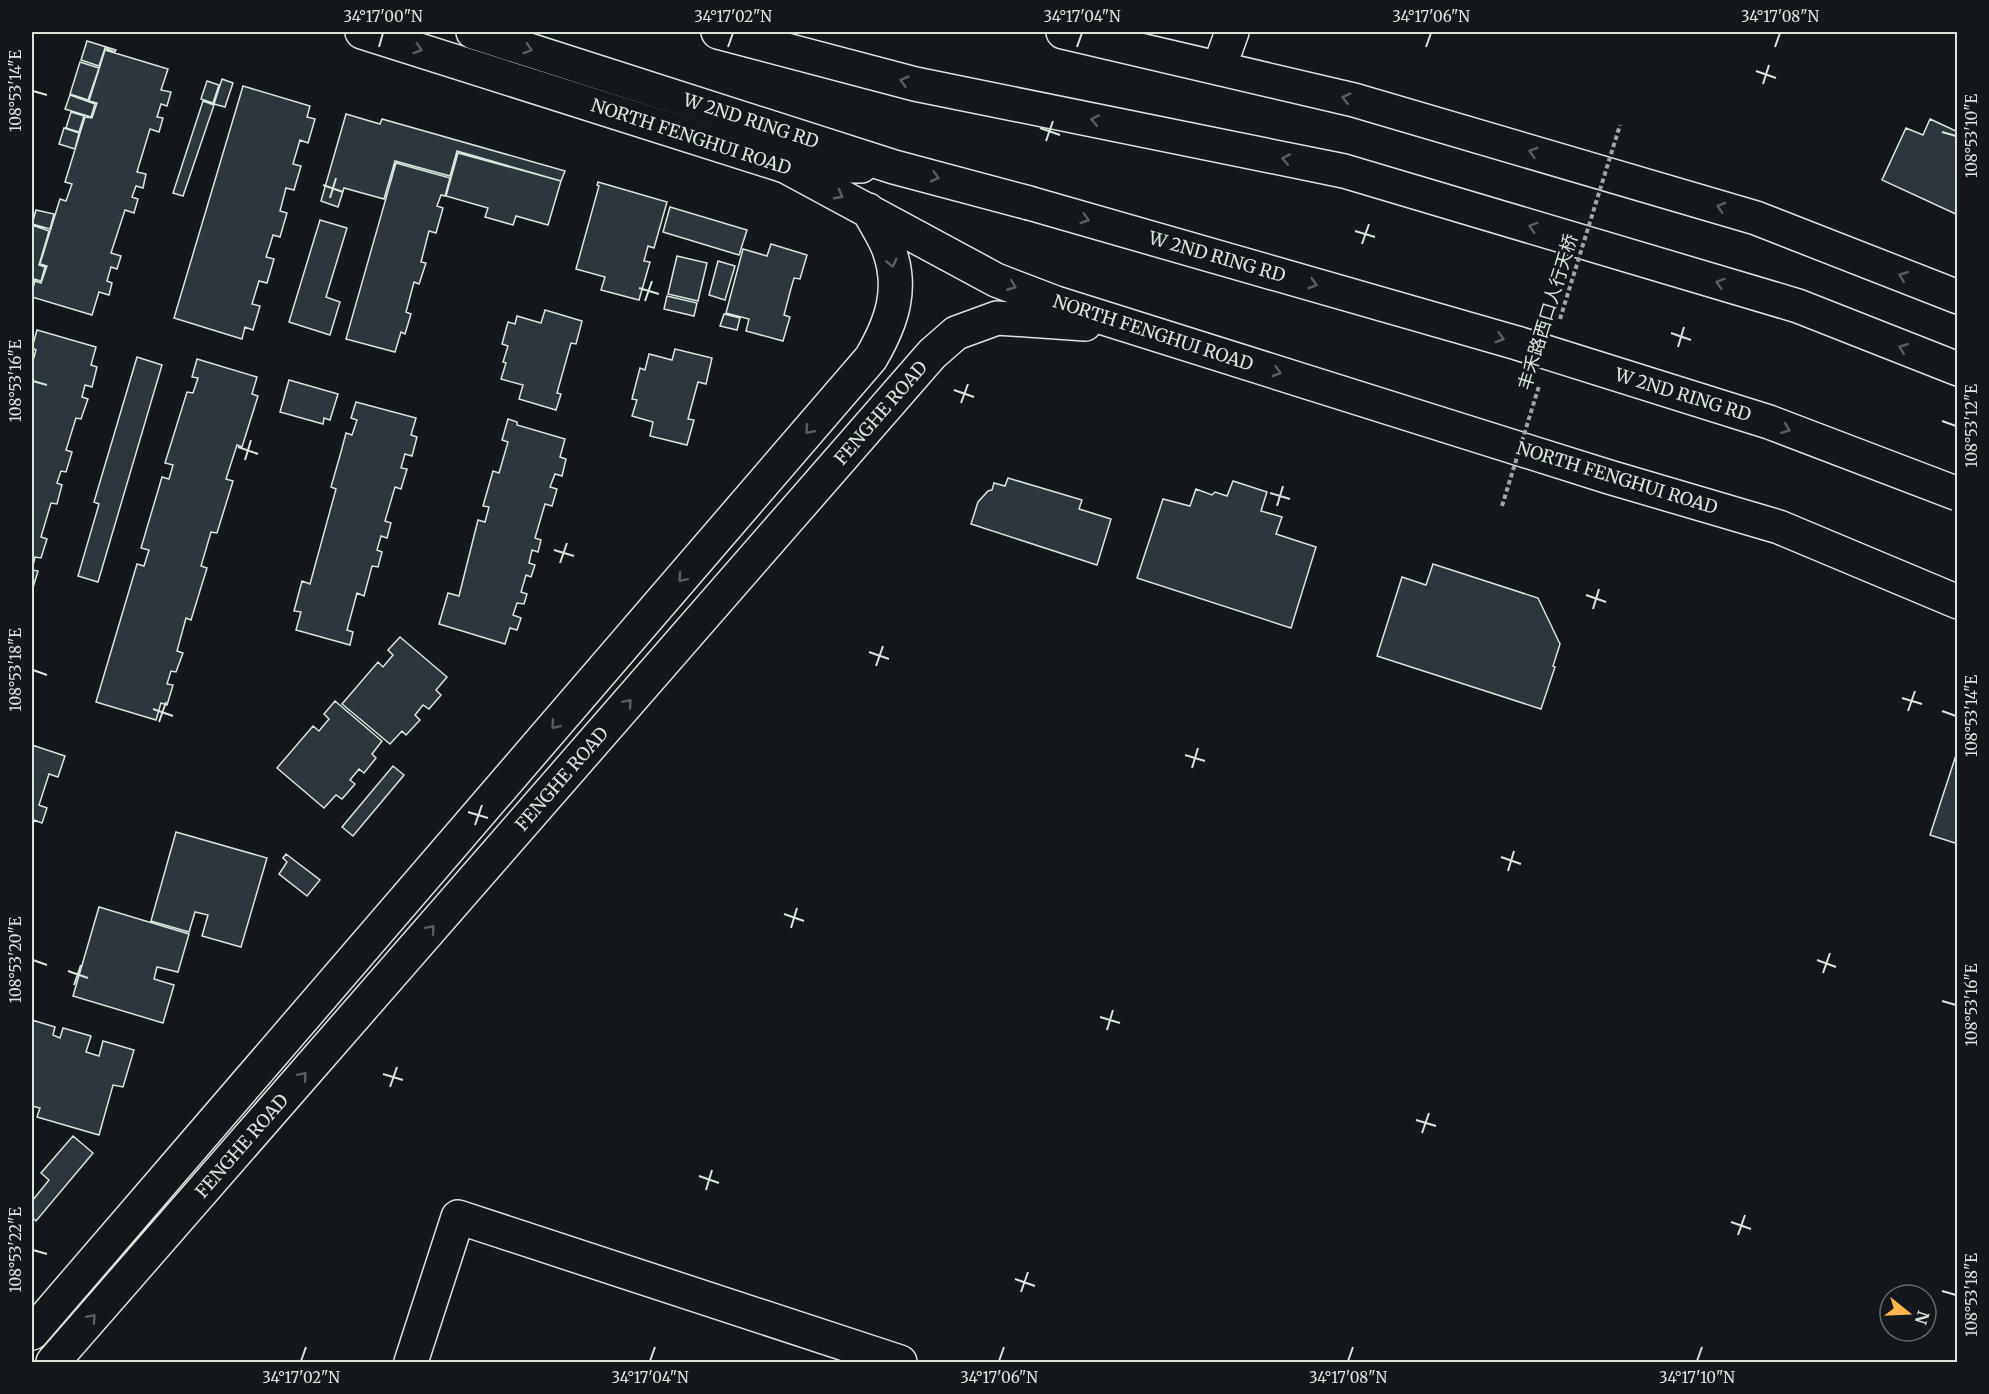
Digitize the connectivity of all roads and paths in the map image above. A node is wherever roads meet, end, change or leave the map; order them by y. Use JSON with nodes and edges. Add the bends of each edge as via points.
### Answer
{"nodes":[{"id":1,"x":362,"y":32,"type":"edge"},
{"id":2,"x":473,"y":32,"type":"edge"},
{"id":3,"x":718,"y":32,"type":"edge"},
{"id":4,"x":1063,"y":32,"type":"edge"},
{"id":5,"x":1232,"y":32,"type":"edge"},
{"id":6,"x":1219,"y":68,"type":"junction"},
{"id":7,"x":1620,"y":126,"type":"dead end"},
{"id":8,"x":785,"y":166,"type":"junction"},
{"id":9,"x":894,"y":166,"type":"junction"},
{"id":10,"x":868,"y":210,"type":"junction"},
{"id":11,"x":1958,"y":297,"type":"edge"},
{"id":12,"x":1131,"y":327,"type":"junction"},
{"id":13,"x":1558,"y":327,"type":"dead end"},
{"id":14,"x":1958,"y":369,"type":"edge"},
{"id":15,"x":1540,"y":383,"type":"dead end"},
{"id":16,"x":1958,"y":494,"type":"edge"},
{"id":17,"x":1503,"y":506,"type":"dead end"},
{"id":18,"x":1958,"y":602,"type":"edge"},
{"id":19,"x":32,"y":1333,"type":"edge"},
{"id":20,"x":53,"y":1362,"type":"edge"},
{"id":21,"x":411,"y":1362,"type":"edge"},
{"id":22,"x":900,"y":1362,"type":"edge"}],
"edges":[{"from":1,"to":8,"type":"main road","name":"NORTH FENGHUI ROAD","one_way":true},
{"from":2,"to":9,"type":"main road","name":"W 2ND RING RD","one_way":true},
{"from":14,"to":3,"type":"main road","one_way":true,"via":[[1798,306],[1344,171],[915,84]]},
{"from":4,"to":6,"type":"main road"},
{"from":5,"to":6,"type":"main road"},
{"from":11,"to":6,"type":"main road","one_way":true,"via":[[1756,218],[1354,99]]},
{"from":7,"to":13,"type":"path","name":"丰禾路西口人行天桥","bridge":true},
{"from":8,"to":9,"type":"main road"},
{"from":8,"to":10,"type":"main road","name":"NORTH FENGHUI ROAD","one_way":true},
{"from":9,"to":16,"type":"main road","name":"W 2ND RING RD","one_way":true,"bridge":true,"via":[[1517,343],[1769,422]]},
{"from":10,"to":12,"type":"main road","name":"NORTH FENGHUI ROAD","one_way":true,"via":[[996,280]]},
{"from":10,"to":19,"type":"main road","name":"FENGHE ROAD","one_way":true,"via":[[888,248],[897,280],[892,317],[871,358]]},
{"from":12,"to":18,"type":"main road","name":"NORTH FENGHUI ROAD","one_way":true,"via":[[1779,527]]},
{"from":20,"to":12,"type":"main road","name":"FENGHE ROAD","one_way":true,"via":[[932,354],[956,333],[998,318]]},
{"from":15,"to":17,"type":"path","name":"丰禾路西口人行天桥","bridge":true},
{"from":21,"to":22,"type":"main road","via":[[458,1217]]}]}
